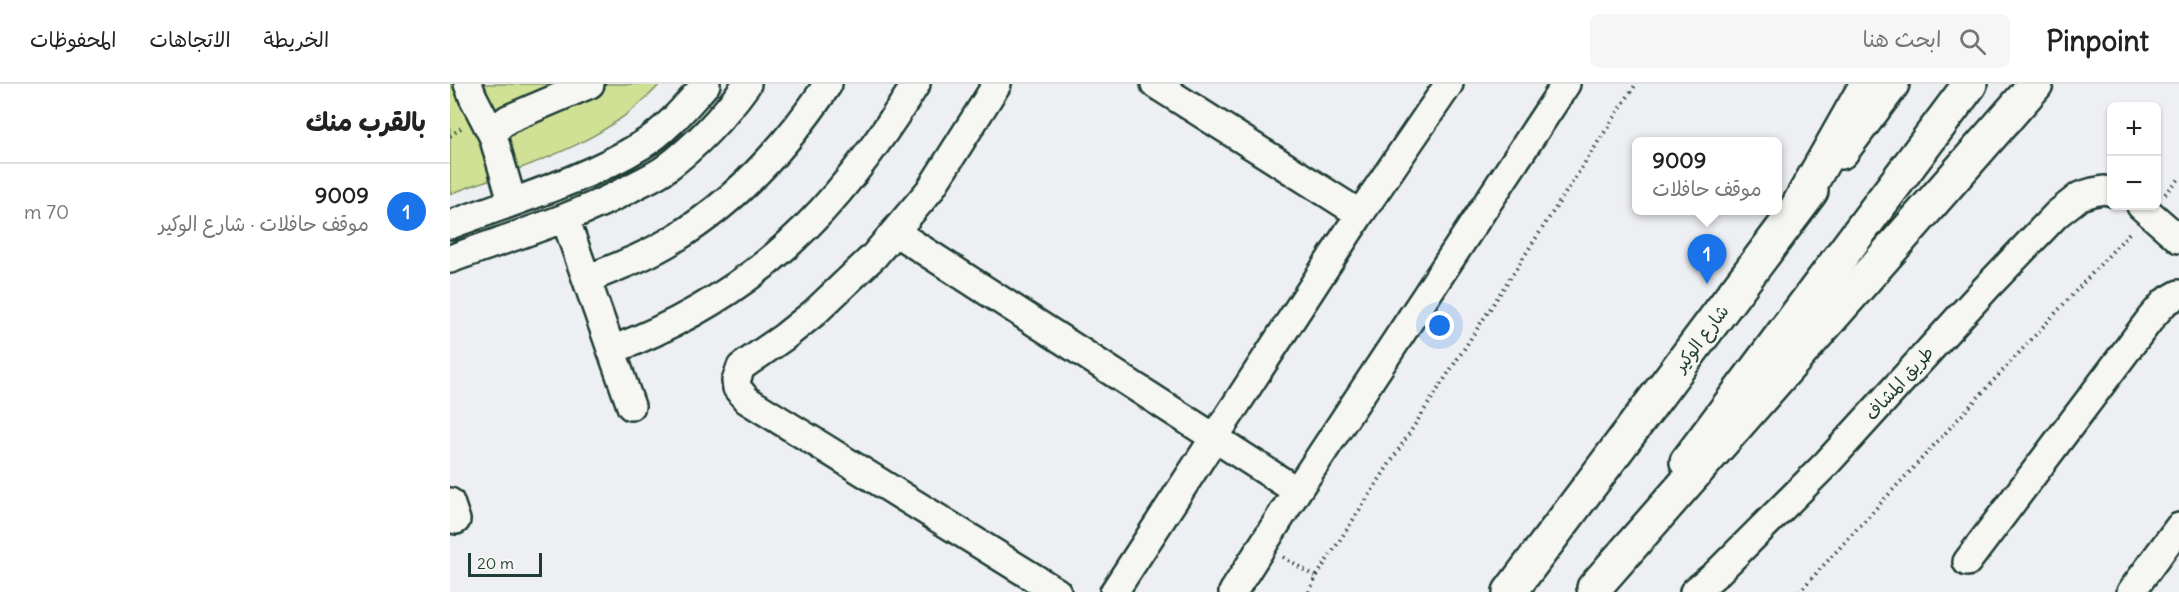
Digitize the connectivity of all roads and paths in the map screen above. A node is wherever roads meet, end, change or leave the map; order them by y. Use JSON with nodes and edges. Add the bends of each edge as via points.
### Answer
{"nodes":[{"id":1,"x":468,"y":84,"type":"edge"},
{"id":2,"x":590,"y":84,"type":"edge"},
{"id":3,"x":706,"y":84,"type":"edge"},
{"id":4,"x":747,"y":84,"type":"edge"},
{"id":5,"x":828,"y":84,"type":"edge"},
{"id":6,"x":916,"y":84,"type":"edge"},
{"id":7,"x":997,"y":84,"type":"edge"},
{"id":8,"x":1155,"y":84,"type":"edge"},
{"id":9,"x":1449,"y":84,"type":"edge"},
{"id":10,"x":1566,"y":84,"type":"edge"},
{"id":11,"x":1636,"y":84,"type":"edge"},
{"id":12,"x":1867,"y":84,"type":"edge"},
{"id":13,"x":1892,"y":84,"type":"edge"},
{"id":14,"x":1970,"y":84,"type":"edge"},
{"id":15,"x":2036,"y":84,"type":"edge"},
{"id":16,"x":493,"y":136,"type":"junction"},
{"id":17,"x":2179,"y":179,"type":"edge"},
{"id":18,"x":2107,"y":191,"type":"edge"},
{"id":19,"x":2161,"y":196,"type":"edge"},
{"id":20,"x":512,"y":201,"type":"junction"},
{"id":21,"x":2147,"y":210,"type":"edge"},
{"id":22,"x":2157,"y":210,"type":"edge"},
{"id":23,"x":1794,"y":213,"type":"junction"},
{"id":24,"x":1360,"y":214,"type":"junction"},
{"id":25,"x":565,"y":218,"type":"junction"},
{"id":26,"x":450,"y":225,"type":"edge"},
{"id":27,"x":895,"y":232,"type":"junction"},
{"id":28,"x":2179,"y":239,"type":"edge"},
{"id":29,"x":450,"y":259,"type":"edge"},
{"id":30,"x":587,"y":279,"type":"junction"},
{"id":31,"x":2179,"y":294,"type":"edge"},
{"id":32,"x":612,"y":350,"type":"junction"},
{"id":33,"x":631,"y":406,"type":"dead end"},
{"id":34,"x":1213,"y":437,"type":"junction"},
{"id":35,"x":1297,"y":491,"type":"junction"},
{"id":36,"x":2179,"y":527,"type":"edge"},
{"id":37,"x":1264,"y":545,"type":"junction"},
{"id":38,"x":1967,"y":562,"type":"dead end"},
{"id":39,"x":1316,"y":577,"type":"junction"},
{"id":40,"x":1592,"y":590,"type":"edge"},
{"id":41,"x":1057,"y":592,"type":"edge"},
{"id":42,"x":1114,"y":592,"type":"edge"},
{"id":43,"x":1233,"y":592,"type":"edge"},
{"id":44,"x":1309,"y":592,"type":"edge"},
{"id":45,"x":1510,"y":592,"type":"edge"},
{"id":46,"x":1694,"y":592,"type":"edge"},
{"id":47,"x":1799,"y":592,"type":"edge"},
{"id":48,"x":2131,"y":592,"type":"edge"}],
"edges":[{"from":1,"to":16,"type":"street"},
{"from":2,"to":16,"type":"street","via":[[508,119]]},
{"from":3,"to":20,"type":"street","via":[[644,144],[588,173]]},
{"from":4,"to":25,"type":"street","via":[[702,138],[663,170]]},
{"from":5,"to":30,"type":"street","via":[[772,155],[720,206],[657,249]]},
{"from":6,"to":32,"type":"street","via":[[852,176],[793,242],[699,311]]},
{"from":7,"to":27,"type":"street","via":[[930,190]]},
{"from":8,"to":24,"type":"street"},
{"from":9,"to":24,"type":"street"},
{"from":10,"to":35,"type":"street"},
{"from":11,"to":39,"type":"path"},
{"from":12,"to":23,"type":"main road"},
{"from":13,"to":23,"type":"main road","name":"شارع الوكير"},
{"from":14,"to":40,"type":"main road"},
{"from":15,"to":40,"type":"main road"},
{"from":16,"to":20,"type":"street"},
{"from":17,"to":19,"type":"path"},
{"from":18,"to":46,"type":"street","name":"طريق المشاف","via":[[2080,196],[2057,214],[1826,464]]},
{"from":20,"to":26,"type":"street"},
{"from":21,"to":47,"type":"path"},
{"from":22,"to":28,"type":"street"},
{"from":23,"to":45,"type":"main road","name":"شارع الوكير"},
{"from":24,"to":34,"type":"street"},
{"from":25,"to":29,"type":"street"},
{"from":25,"to":30,"type":"street"},
{"from":27,"to":34,"type":"street"},
{"from":27,"to":41,"type":"street","via":[[822,306],[741,367],[737,388],[747,400]]},
{"from":30,"to":32,"type":"street"},
{"from":31,"to":38,"type":"street","via":[[2165,302],[2151,318]]},
{"from":32,"to":33,"type":"street"},
{"from":34,"to":35,"type":"street"},
{"from":34,"to":42,"type":"street"},
{"from":35,"to":37,"type":"street"},
{"from":36,"to":48,"type":"street"},
{"from":37,"to":39,"type":"path"},
{"from":37,"to":43,"type":"street"},
{"from":39,"to":44,"type":"path"}]}
